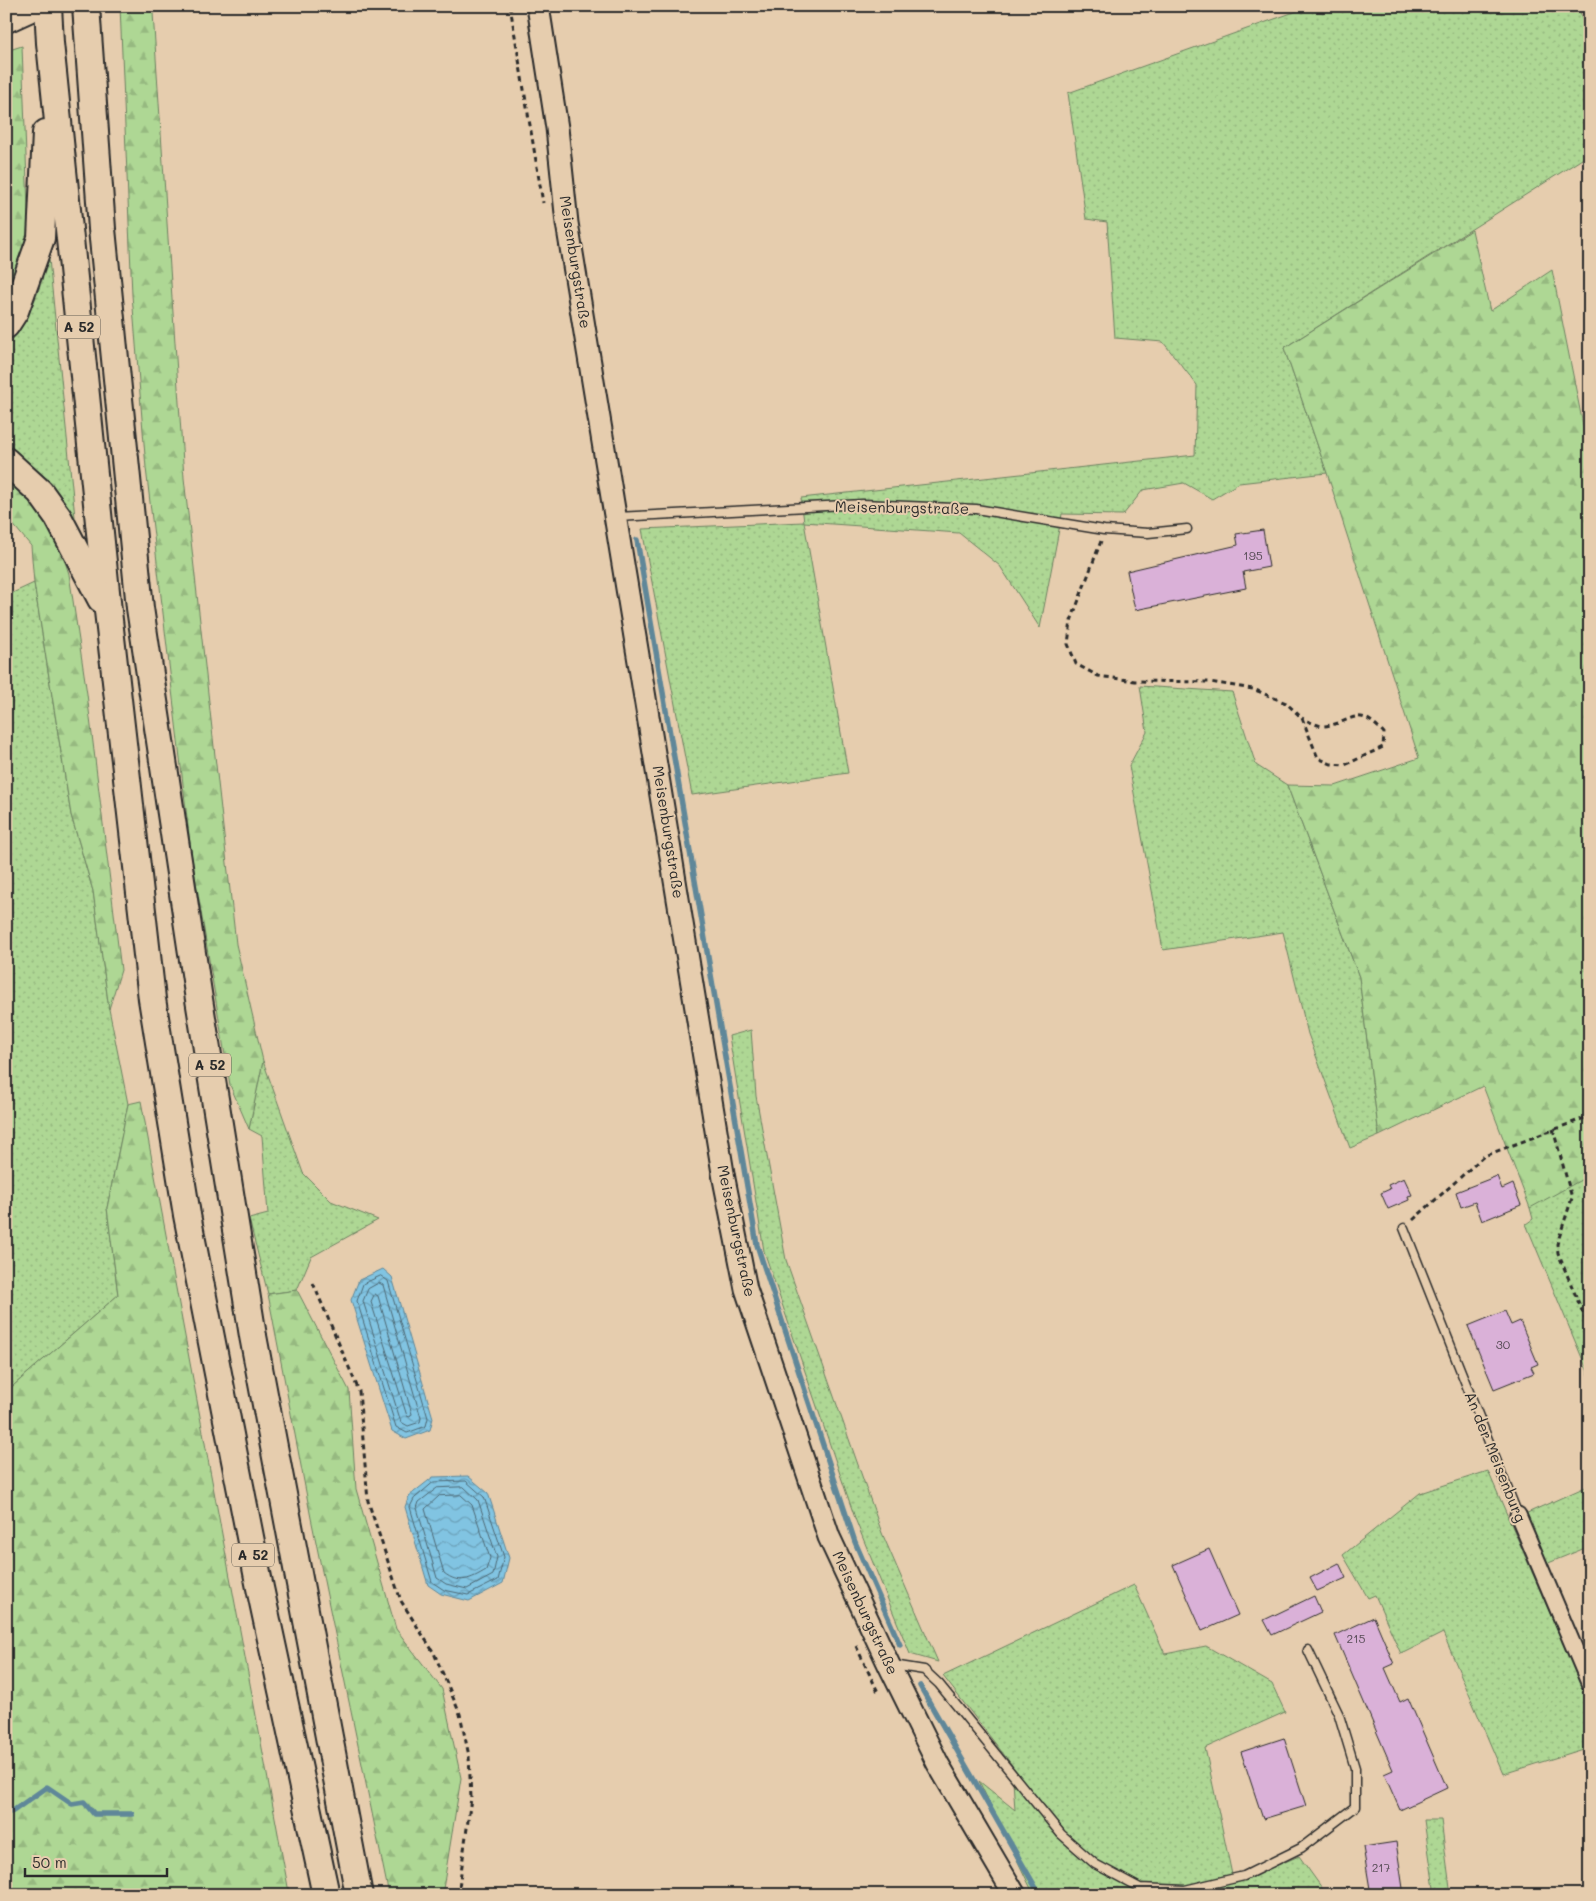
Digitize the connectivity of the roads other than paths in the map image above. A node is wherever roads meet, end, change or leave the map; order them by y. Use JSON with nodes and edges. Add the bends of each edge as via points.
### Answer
{"nodes":[{"id":1,"x":41,"y":6,"type":"edge"},
{"id":2,"x":48,"y":6,"type":"edge"},
{"id":3,"x":86,"y":6,"type":"edge"},
{"id":4,"x":538,"y":6,"type":"edge"},
{"id":5,"x":6,"y":22,"type":"edge"},
{"id":6,"x":50,"y":43,"type":"junction"},
{"id":7,"x":6,"y":325,"type":"edge"},
{"id":8,"x":6,"y":461,"type":"edge"},
{"id":9,"x":616,"y":517,"type":"junction"},
{"id":10,"x":1187,"y":529,"type":"dead end"},
{"id":11,"x":108,"y":611,"type":"junction"},
{"id":12,"x":1404,"y":1228,"type":"road end"},
{"id":13,"x":1518,"y":1515,"type":"joint"},
{"id":14,"x":1308,"y":1650,"type":"dead end"},
{"id":15,"x":889,"y":1665,"type":"junction"},
{"id":16,"x":1590,"y":1685,"type":"edge"},
{"id":17,"x":326,"y":1895,"type":"edge"},
{"id":18,"x":359,"y":1895,"type":"edge"},
{"id":19,"x":1015,"y":1895,"type":"edge"}],
"edges":[{"from":1,"to":5,"type":"main road"},
{"from":2,"to":6,"type":"highway","number":"A 52"},
{"from":3,"to":18,"type":"highway","number":"A 52","via":[[102,230],[140,608],[253,1336]]},
{"from":4,"to":9,"type":"main road","name":"Meisenburgstraße","via":[[557,128],[567,223]]},
{"from":6,"to":7,"type":"highway","via":[[41,238],[15,311]]},
{"from":6,"to":11,"type":"highway","number":"A 52"},
{"from":8,"to":11,"type":"highway","via":[[40,492],[58,517]]},
{"from":9,"to":10,"type":"lane","name":"Meisenburgstraße","via":[[863,504],[976,509],[1104,530],[1148,533]]},
{"from":9,"to":15,"type":"main road","name":"Meisenburgstraße","via":[[724,1179],[746,1289],[829,1537]]},
{"from":11,"to":17,"type":"highway","number":"A 52","via":[[152,999],[187,1215],[260,1588]]},
{"from":12,"to":13,"type":"lane","name":"An der Meisenburg"},
{"from":13,"to":16,"type":"street","name":"An der Meisenburg"},
{"from":14,"to":15,"type":"lane","via":[[1339,1715],[1356,1768],[1355,1807],[1301,1848],[1244,1876],[1185,1890],[1140,1888],[1095,1864],[1061,1834],[924,1670]]},
{"from":15,"to":19,"type":"main road","name":"Meisenburgstraße","via":[[938,1764]]}]}
